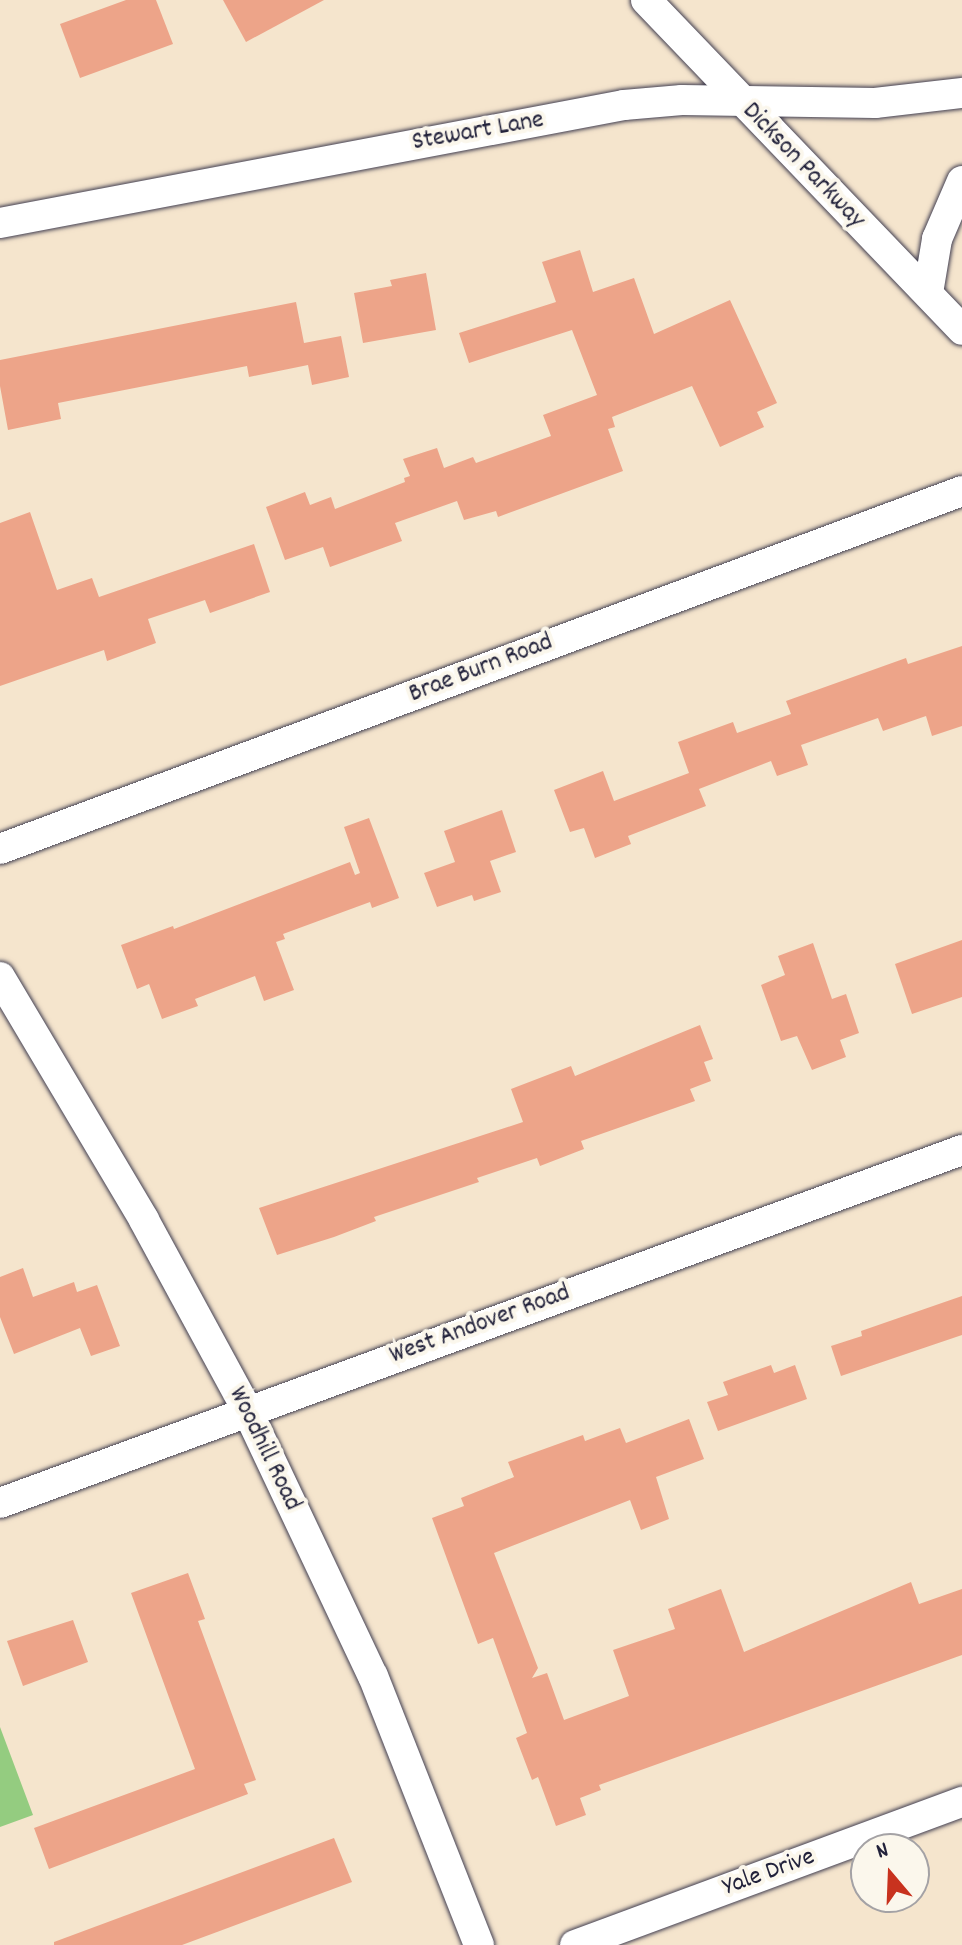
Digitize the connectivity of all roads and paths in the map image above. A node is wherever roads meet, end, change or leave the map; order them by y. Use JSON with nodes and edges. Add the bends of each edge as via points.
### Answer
{"nodes":[{"id":1,"x":646,"y":0,"type":"edge"},
{"id":2,"x":962,"y":93,"type":"edge"},
{"id":3,"x":737,"y":99,"type":"junction"},
{"id":4,"x":962,"y":181,"type":"edge"},
{"id":5,"x":0,"y":223,"type":"edge"},
{"id":6,"x":928,"y":293,"type":"junction"},
{"id":7,"x":962,"y":330,"type":"edge"},
{"id":8,"x":962,"y":491,"type":"edge"},
{"id":9,"x":0,"y":849,"type":"edge"},
{"id":10,"x":0,"y":977,"type":"edge"},
{"id":11,"x":962,"y":1150,"type":"edge"},
{"id":12,"x":247,"y":1410,"type":"junction"},
{"id":13,"x":0,"y":1503,"type":"edge"},
{"id":14,"x":962,"y":1802,"type":"edge"},
{"id":15,"x":479,"y":1945,"type":"edge"},
{"id":16,"x":575,"y":1945,"type":"edge"}],
"edges":[{"from":1,"to":3,"type":"street","name":"Dickson Parkway"},
{"from":2,"to":3,"type":"street","name":"Stewart Lane","via":[[875,103]]},
{"from":3,"to":5,"type":"street","name":"Stewart Lane","via":[[624,105]]},
{"from":3,"to":6,"type":"street","name":"Dickson Parkway"},
{"from":4,"to":6,"type":"street","via":[[937,239]]},
{"from":6,"to":7,"type":"street","name":"Dickson Parkway"},
{"from":8,"to":9,"type":"street","name":"Brae Burn Road"},
{"from":10,"to":12,"type":"street","name":"Woodhill Road","via":[[144,1220]]},
{"from":11,"to":12,"type":"street","name":"West Andover Road"},
{"from":12,"to":13,"type":"street","name":"West Andover Road"},
{"from":12,"to":15,"type":"street","name":"Woodhill Road","via":[[373,1676]]},
{"from":14,"to":16,"type":"street","name":"Yale Drive"}]}
